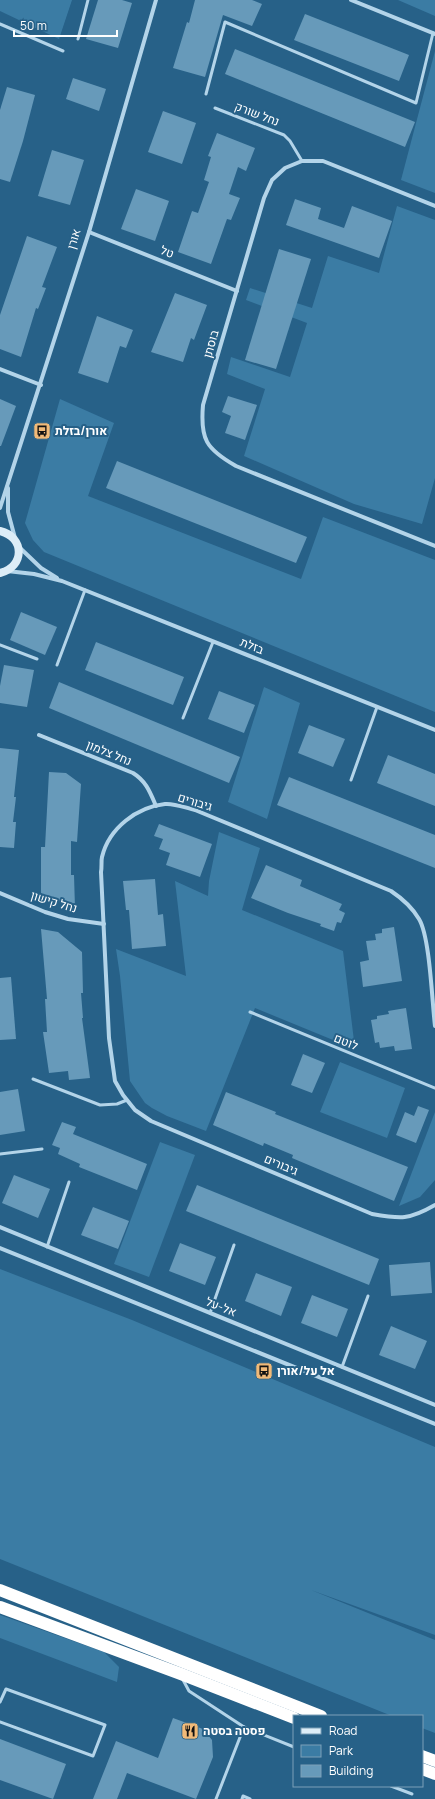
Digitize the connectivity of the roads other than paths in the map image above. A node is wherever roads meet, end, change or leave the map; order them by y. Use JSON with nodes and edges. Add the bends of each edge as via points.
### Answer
{"nodes":[{"id":1,"x":88,"y":0,"type":"edge"},
{"id":2,"x":156,"y":0,"type":"edge"},
{"id":3,"x":351,"y":0,"type":"edge"},
{"id":4,"x":0,"y":24,"type":"edge"},
{"id":5,"x":434,"y":34,"type":"edge"},
{"id":6,"x":78,"y":39,"type":"dead end"},
{"id":7,"x":63,"y":51,"type":"dead end"},
{"id":8,"x":206,"y":94,"type":"dead end"},
{"id":9,"x":216,"y":108,"type":"dead end"},
{"id":10,"x":302,"y":161,"type":"junction"},
{"id":11,"x":435,"y":206,"type":"edge"},
{"id":12,"x":89,"y":232,"type":"junction"},
{"id":13,"x":237,"y":291,"type":"junction"},
{"id":14,"x":0,"y":369,"type":"edge"},
{"id":15,"x":40,"y":385,"type":"junction"},
{"id":16,"x":8,"y":484,"type":"junction"},
{"id":17,"x":0,"y":508,"type":"edge"},
{"id":18,"x":0,"y":531,"type":"edge"},
{"id":19,"x":17,"y":543,"type":"junction"},
{"id":20,"x":435,"y":546,"type":"edge"},
{"id":21,"x":2,"y":573,"type":"edge"},
{"id":22,"x":62,"y":581,"type":"junction"},
{"id":23,"x":85,"y":590,"type":"junction"},
{"id":24,"x":213,"y":642,"type":"junction"},
{"id":25,"x":0,"y":645,"type":"edge"},
{"id":26,"x":37,"y":659,"type":"dead end"},
{"id":27,"x":57,"y":665,"type":"dead end"},
{"id":28,"x":377,"y":707,"type":"junction"},
{"id":29,"x":183,"y":718,"type":"dead end"},
{"id":30,"x":435,"y":730,"type":"edge"},
{"id":31,"x":39,"y":735,"type":"dead end"},
{"id":32,"x":350,"y":780,"type":"dead end"},
{"id":33,"x":156,"y":806,"type":"junction"},
{"id":34,"x":0,"y":893,"type":"edge"},
{"id":35,"x":104,"y":924,"type":"junction"},
{"id":36,"x":250,"y":1012,"type":"dead end"},
{"id":37,"x":435,"y":1026,"type":"edge"},
{"id":38,"x":33,"y":1079,"type":"dead end"},
{"id":39,"x":435,"y":1088,"type":"edge"},
{"id":40,"x":127,"y":1100,"type":"junction"},
{"id":41,"x":42,"y":1149,"type":"dead end"},
{"id":42,"x":0,"y":1154,"type":"edge"},
{"id":43,"x":68,"y":1182,"type":"dead end"},
{"id":44,"x":435,"y":1205,"type":"edge"},
{"id":45,"x":0,"y":1227,"type":"edge"},
{"id":46,"x":234,"y":1245,"type":"dead end"},
{"id":47,"x":46,"y":1247,"type":"junction"},
{"id":48,"x":0,"y":1248,"type":"edge"},
{"id":49,"x":368,"y":1296,"type":"dead end"},
{"id":50,"x":210,"y":1313,"type":"junction"},
{"id":51,"x":342,"y":1367,"type":"junction"},
{"id":52,"x":435,"y":1405,"type":"edge"},
{"id":53,"x":435,"y":1424,"type":"edge"},
{"id":54,"x":0,"y":1590,"type":"edge"},
{"id":55,"x":0,"y":1607,"type":"edge"},
{"id":56,"x":181,"y":1674,"type":"junction"},
{"id":57,"x":0,"y":1702,"type":"edge"},
{"id":58,"x":318,"y":1715,"type":"edge"},
{"id":59,"x":293,"y":1718,"type":"edge"},
{"id":60,"x":0,"y":1722,"type":"edge"},
{"id":61,"x":244,"y":1727,"type":"junction"},
{"id":62,"x":293,"y":1747,"type":"edge"},
{"id":63,"x":423,"y":1756,"type":"edge"},
{"id":64,"x":435,"y":1761,"type":"edge"},
{"id":65,"x":423,"y":1769,"type":"edge"},
{"id":66,"x":435,"y":1774,"type":"edge"},
{"id":67,"x":394,"y":1787,"type":"edge"},
{"id":68,"x":412,"y":1794,"type":"dead end"},
{"id":69,"x":216,"y":1799,"type":"edge"},
{"id":70,"x":242,"y":1799,"type":"edge"},
{"id":71,"x":250,"y":1799,"type":"edge"}],
"edges":[{"from":1,"to":6,"type":"lane"},
{"from":2,"to":12,"type":"street","name":"אורן"},
{"from":3,"to":5,"type":"street"},
{"from":4,"to":7,"type":"lane"},
{"from":5,"to":8,"type":"lane","via":[[416,103],[225,22]]},
{"from":9,"to":10,"type":"lane","name":"נחל שורק","via":[[284,134]]},
{"from":10,"to":11,"type":"street","name":"בוסתן","via":[[323,161]]},
{"from":10,"to":13,"type":"street","name":"בוסתן","via":[[285,168],[272,180],[264,198]]},
{"from":12,"to":13,"type":"street","name":"טל"},
{"from":12,"to":15,"type":"street","name":"אורן"},
{"from":13,"to":20,"type":"street","name":"בוסתן","via":[[204,405],[202,425],[206,441],[218,456],[236,466]]},
{"from":14,"to":15,"type":"street"},
{"from":15,"to":16,"type":"street","name":"אורן"},
{"from":16,"to":17,"type":"street","name":"אורן"},
{"from":16,"to":19,"type":"street","name":"אורן","via":[[8,512]]},
{"from":18,"to":19,"type":"street"},
{"from":19,"to":21,"type":"street","via":[[16,564]]},
{"from":19,"to":22,"type":"street","name":"בזלת","via":[[41,568]]},
{"from":21,"to":22,"type":"street","name":"בזלת","via":[[34,574]]},
{"from":22,"to":23,"type":"street","name":"בזלת"},
{"from":23,"to":24,"type":"street","name":"בזלת"},
{"from":23,"to":27,"type":"lane"},
{"from":24,"to":28,"type":"street","name":"בזלת"},
{"from":24,"to":29,"type":"lane"},
{"from":25,"to":26,"type":"lane"},
{"from":28,"to":30,"type":"street","name":"בזלת"},
{"from":28,"to":32,"type":"lane"},
{"from":31,"to":33,"type":"street","name":"נחל צלמון","via":[[137,775],[146,784]]},
{"from":33,"to":35,"type":"street","name":"גיבורים","via":[[143,809],[124,822],[110,837],[102,857]]},
{"from":33,"to":37,"type":"street","name":"גיבורים","via":[[166,804],[195,810],[391,891],[404,900],[420,920],[426,941]]},
{"from":34,"to":35,"type":"street","name":"נחל קישון","via":[[45,912]]},
{"from":35,"to":40,"type":"street","name":"גיבורים","via":[[109,1038],[115,1081]]},
{"from":36,"to":39,"type":"lane","name":"לוטם"},
{"from":38,"to":40,"type":"lane","via":[[100,1105],[117,1104]]},
{"from":40,"to":44,"type":"street","name":"גיבורים","via":[[150,1121],[372,1214],[397,1219],[417,1215]]},
{"from":41,"to":42,"type":"lane"},
{"from":43,"to":47,"type":"lane"},
{"from":45,"to":47,"type":"street","name":"אל-על"},
{"from":46,"to":50,"type":"lane"},
{"from":47,"to":50,"type":"street","name":"אל-על"},
{"from":48,"to":53,"type":"street"},
{"from":49,"to":51,"type":"lane"},
{"from":50,"to":51,"type":"street","name":"אל-על"},
{"from":51,"to":52,"type":"street","name":"אל-על"},
{"from":54,"to":58,"type":"highway"},
{"from":55,"to":56,"type":"highway"},
{"from":56,"to":59,"type":"highway"},
{"from":56,"to":61,"type":"lane","via":[[189,1691]]},
{"from":57,"to":60,"type":"lane","via":[[6,1689],[105,1725],[93,1756]]},
{"from":61,"to":62,"type":"lane"},
{"from":61,"to":69,"type":"lane"},
{"from":63,"to":64,"type":"highway"},
{"from":65,"to":66,"type":"highway"},
{"from":67,"to":68,"type":"lane"},
{"from":70,"to":71,"type":"lane","via":[[243,1796]]}]}
